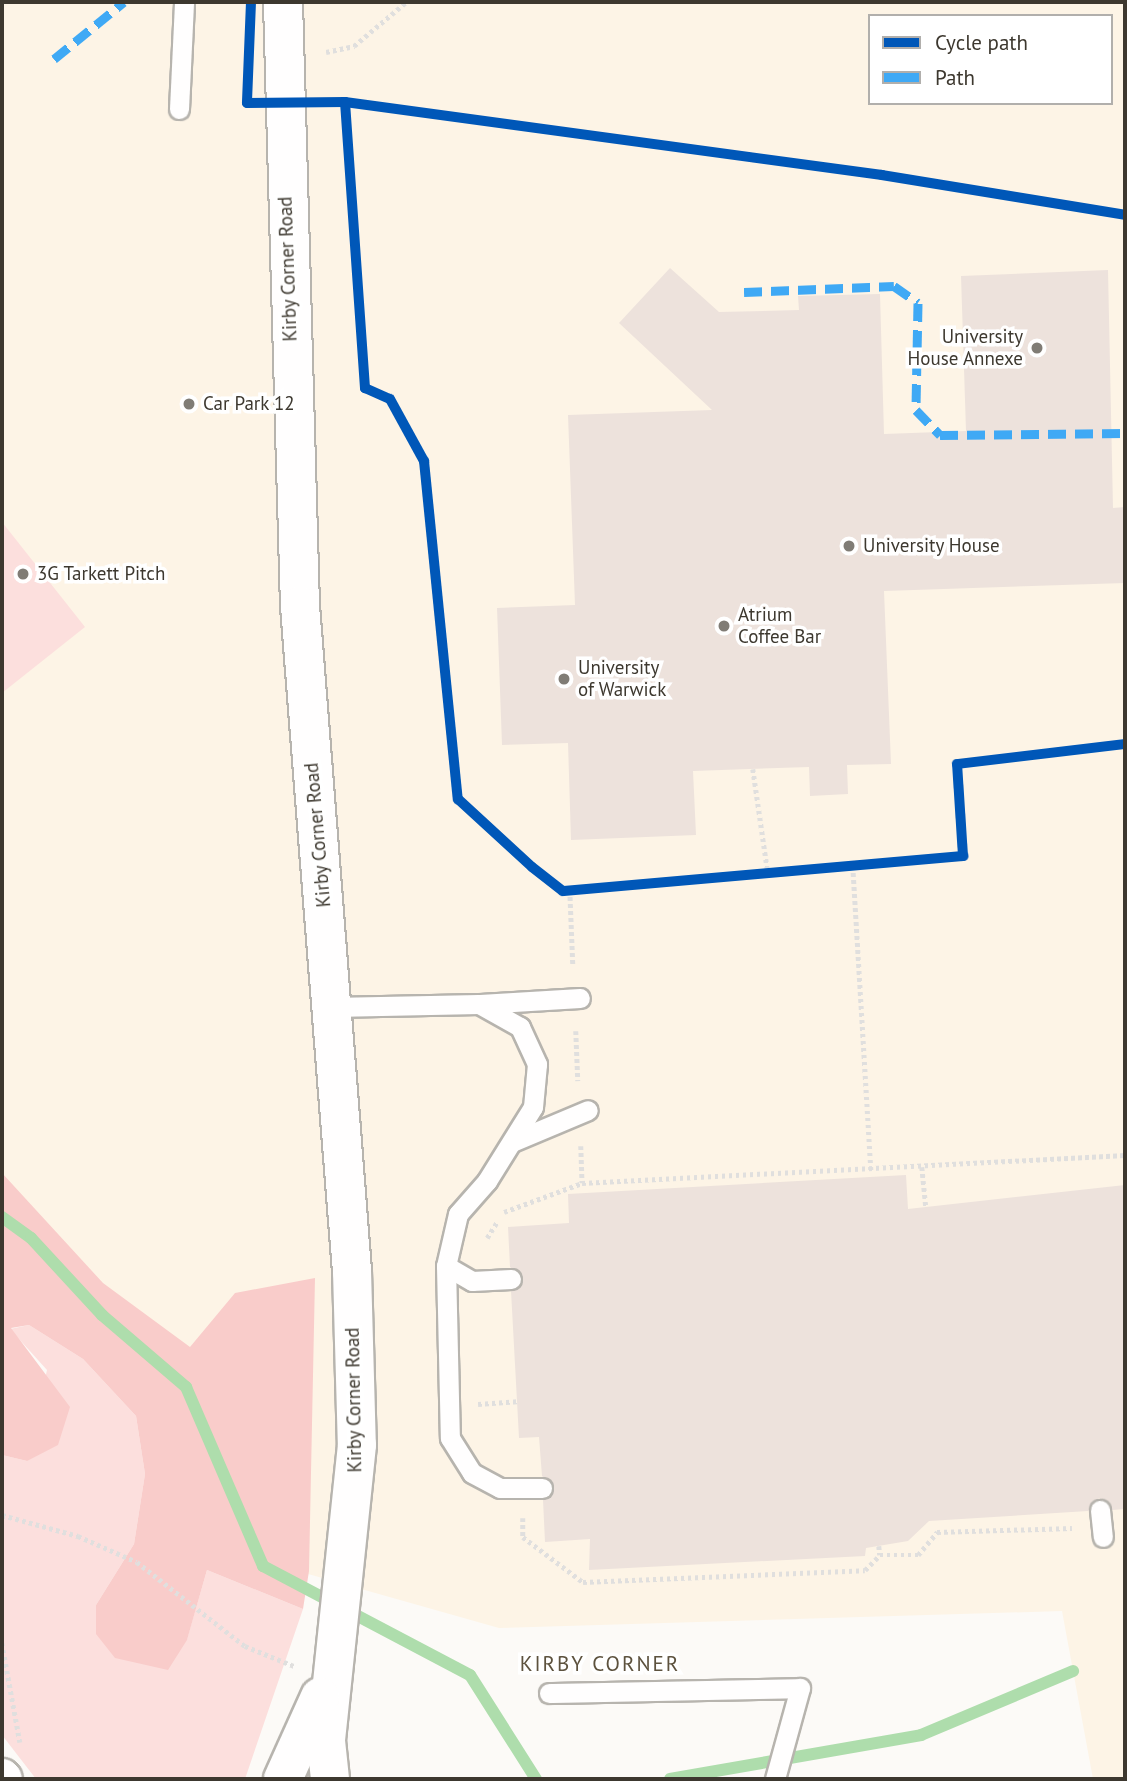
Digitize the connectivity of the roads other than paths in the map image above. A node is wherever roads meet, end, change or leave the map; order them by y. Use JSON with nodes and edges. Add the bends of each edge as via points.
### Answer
{"nodes":[{"id":1,"x":184,"y":2,"type":"edge"},
{"id":2,"x":283,"y":2,"type":"edge"},
{"id":3,"x":179,"y":109,"type":"dead end"},
{"id":4,"x":577,"y":998,"type":"road end"},
{"id":5,"x":479,"y":1004,"type":"junction"},
{"id":6,"x":332,"y":1007,"type":"junction"},
{"id":7,"x":584,"y":1111,"type":"road end"},
{"id":8,"x":512,"y":1142,"type":"junction"},
{"id":9,"x":446,"y":1266,"type":"junction"},
{"id":10,"x":510,"y":1279,"type":"dead end"},
{"id":11,"x":533,"y":1488,"type":"road end"},
{"id":12,"x":334,"y":1658,"type":"junction"},
{"id":13,"x":549,"y":1693,"type":"dead end"},
{"id":14,"x":283,"y":1779,"type":"edge"},
{"id":15,"x":330,"y":1779,"type":"edge"},
{"id":16,"x":775,"y":1779,"type":"edge"}],
"edges":[{"from":1,"to":3,"type":"lane"},
{"from":2,"to":6,"type":"street","name":"Kirby Corner Road","via":[[300,606]]},
{"from":4,"to":5,"type":"lane"},
{"from":5,"to":6,"type":"lane"},
{"from":5,"to":8,"type":"lane","via":[[520,1027],[537,1064],[533,1107]]},
{"from":6,"to":12,"type":"street","name":"Kirby Corner Road","via":[[352,1271],[357,1445],[349,1560]]},
{"from":7,"to":8,"type":"lane"},
{"from":8,"to":9,"type":"lane","via":[[458,1214]]},
{"from":9,"to":10,"type":"lane","via":[[472,1281]]},
{"from":9,"to":11,"type":"lane","via":[[450,1438],[472,1473],[500,1488]]},
{"from":12,"to":14,"type":"street","name":"Kirby Corner Road"},
{"from":12,"to":15,"type":"street","name":"Kirby Corner Road","via":[[326,1741]]},
{"from":13,"to":16,"type":"lane","via":[[800,1688]]}]}
